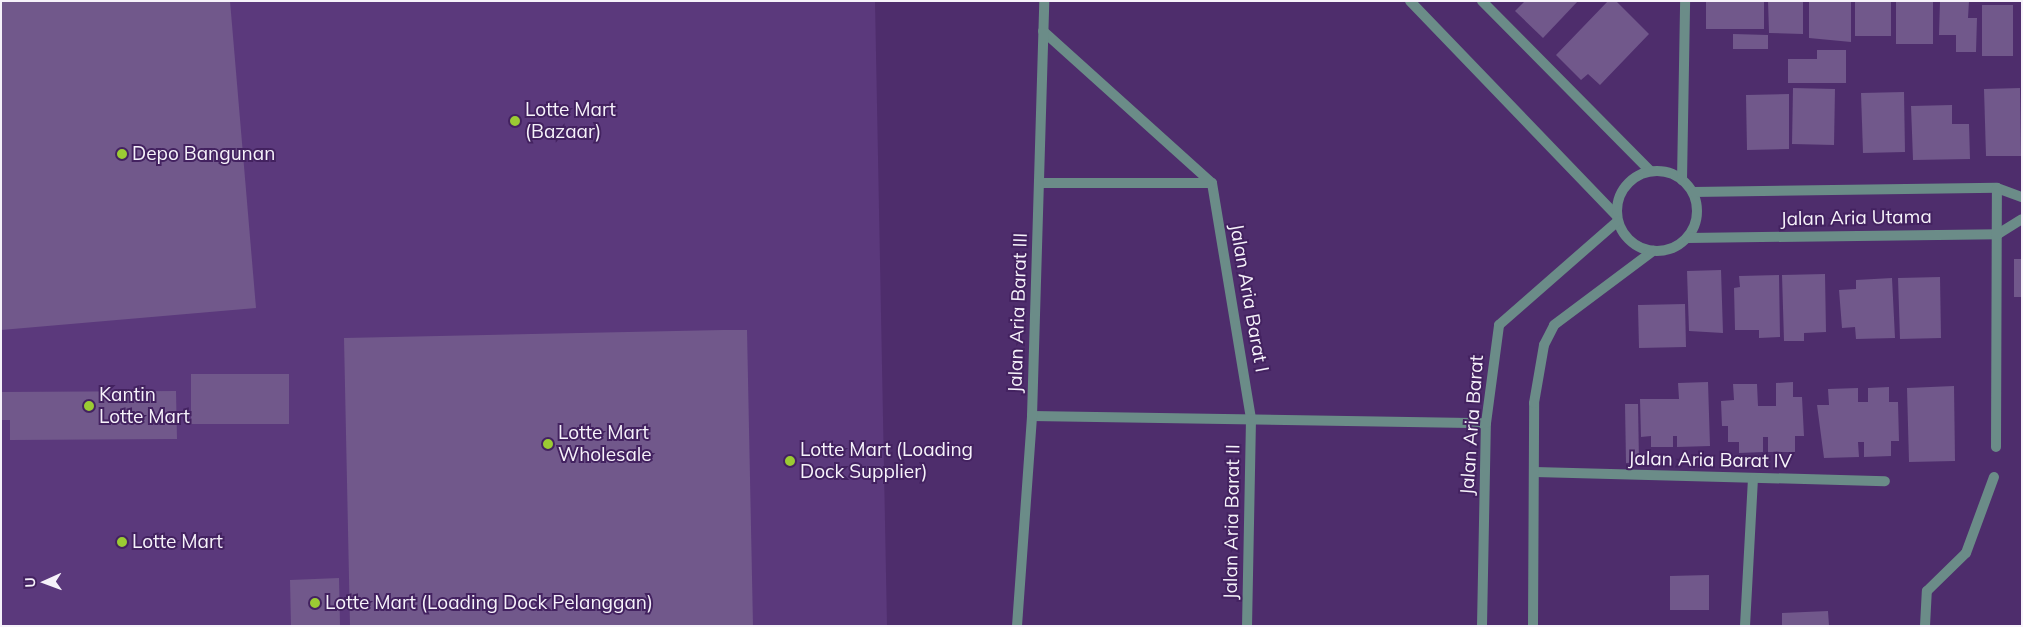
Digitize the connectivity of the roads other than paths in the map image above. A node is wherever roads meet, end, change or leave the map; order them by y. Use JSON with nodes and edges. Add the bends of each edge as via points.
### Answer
{"nodes":[{"id":1,"x":1044,"y":1,"type":"edge"},
{"id":2,"x":1410,"y":1,"type":"edge"},
{"id":3,"x":1482,"y":1,"type":"edge"},
{"id":4,"x":1685,"y":1,"type":"edge"},
{"id":5,"x":1043,"y":30,"type":"junction"},
{"id":6,"x":1650,"y":171,"type":"junction"},
{"id":7,"x":1682,"y":180,"type":"junction"},
{"id":8,"x":1212,"y":183,"type":"junction"},
{"id":9,"x":1040,"y":184,"type":"junction"},
{"id":10,"x":1997,"y":188,"type":"junction"},
{"id":11,"x":1693,"y":192,"type":"junction"},
{"id":12,"x":2022,"y":197,"type":"edge"},
{"id":13,"x":2022,"y":218,"type":"edge"},
{"id":14,"x":1618,"y":219,"type":"junction"},
{"id":15,"x":1998,"y":234,"type":"junction"},
{"id":16,"x":1686,"y":238,"type":"junction"},
{"id":17,"x":1653,"y":251,"type":"junction"},
{"id":18,"x":1032,"y":416,"type":"junction"},
{"id":19,"x":1251,"y":419,"type":"junction"},
{"id":20,"x":1486,"y":423,"type":"junction"},
{"id":21,"x":1996,"y":447,"type":"dead end"},
{"id":22,"x":1535,"y":472,"type":"junction"},
{"id":23,"x":1994,"y":477,"type":"dead end"},
{"id":24,"x":1753,"y":478,"type":"junction"},
{"id":25,"x":1885,"y":481,"type":"dead end"},
{"id":26,"x":1017,"y":626,"type":"edge"},
{"id":27,"x":1247,"y":626,"type":"edge"},
{"id":28,"x":1482,"y":626,"type":"edge"},
{"id":29,"x":1533,"y":626,"type":"edge"},
{"id":30,"x":1745,"y":626,"type":"edge"},
{"id":31,"x":1925,"y":626,"type":"edge"}],
"edges":[{"from":1,"to":5,"type":"street","name":"Jalan Aria Barat III"},
{"from":2,"to":14,"type":"street"},
{"from":3,"to":6,"type":"street"},
{"from":4,"to":7,"type":"street"},
{"from":5,"to":8,"type":"street"},
{"from":5,"to":9,"type":"street","name":"Jalan Aria Barat III"},
{"from":6,"to":7,"type":"street","via":[[1667,172]]},
{"from":6,"to":14,"type":"street","via":[[1624,188]]},
{"from":7,"to":11,"type":"street"},
{"from":8,"to":9,"type":"street"},
{"from":8,"to":19,"type":"street","name":"Jalan Aria Barat I"},
{"from":9,"to":18,"type":"street","name":"Jalan Aria Barat III"},
{"from":10,"to":11,"type":"street","name":"Jalan Aria Utama"},
{"from":10,"to":12,"type":"street","name":"Jalan Aria Utama"},
{"from":10,"to":15,"type":"street"},
{"from":11,"to":16,"type":"street","via":[[1695,224]]},
{"from":13,"to":15,"type":"street"},
{"from":14,"to":17,"type":"street","via":[[1637,246]]},
{"from":14,"to":20,"type":"street","name":"Jalan Aria Barat","via":[[1499,325]]},
{"from":15,"to":16,"type":"street","name":"Jalan Aria Utama"},
{"from":15,"to":21,"type":"street"},
{"from":16,"to":17,"type":"street","via":[[1677,246]]},
{"from":17,"to":22,"type":"street","via":[[1554,326],[1538,370]]},
{"from":18,"to":19,"type":"street"},
{"from":18,"to":26,"type":"street","name":"Jalan Aria Barat III"},
{"from":19,"to":20,"type":"street"},
{"from":19,"to":27,"type":"street","name":"Jalan Aria Barat II"},
{"from":20,"to":28,"type":"street","name":"Jalan Aria Barat"},
{"from":22,"to":24,"type":"street","name":"Jalan Aria Barat IV"},
{"from":22,"to":29,"type":"street"},
{"from":23,"to":31,"type":"street","via":[[1966,553],[1927,591]]},
{"from":24,"to":25,"type":"street","name":"Jalan Aria Barat IV"},
{"from":24,"to":30,"type":"street"}]}
